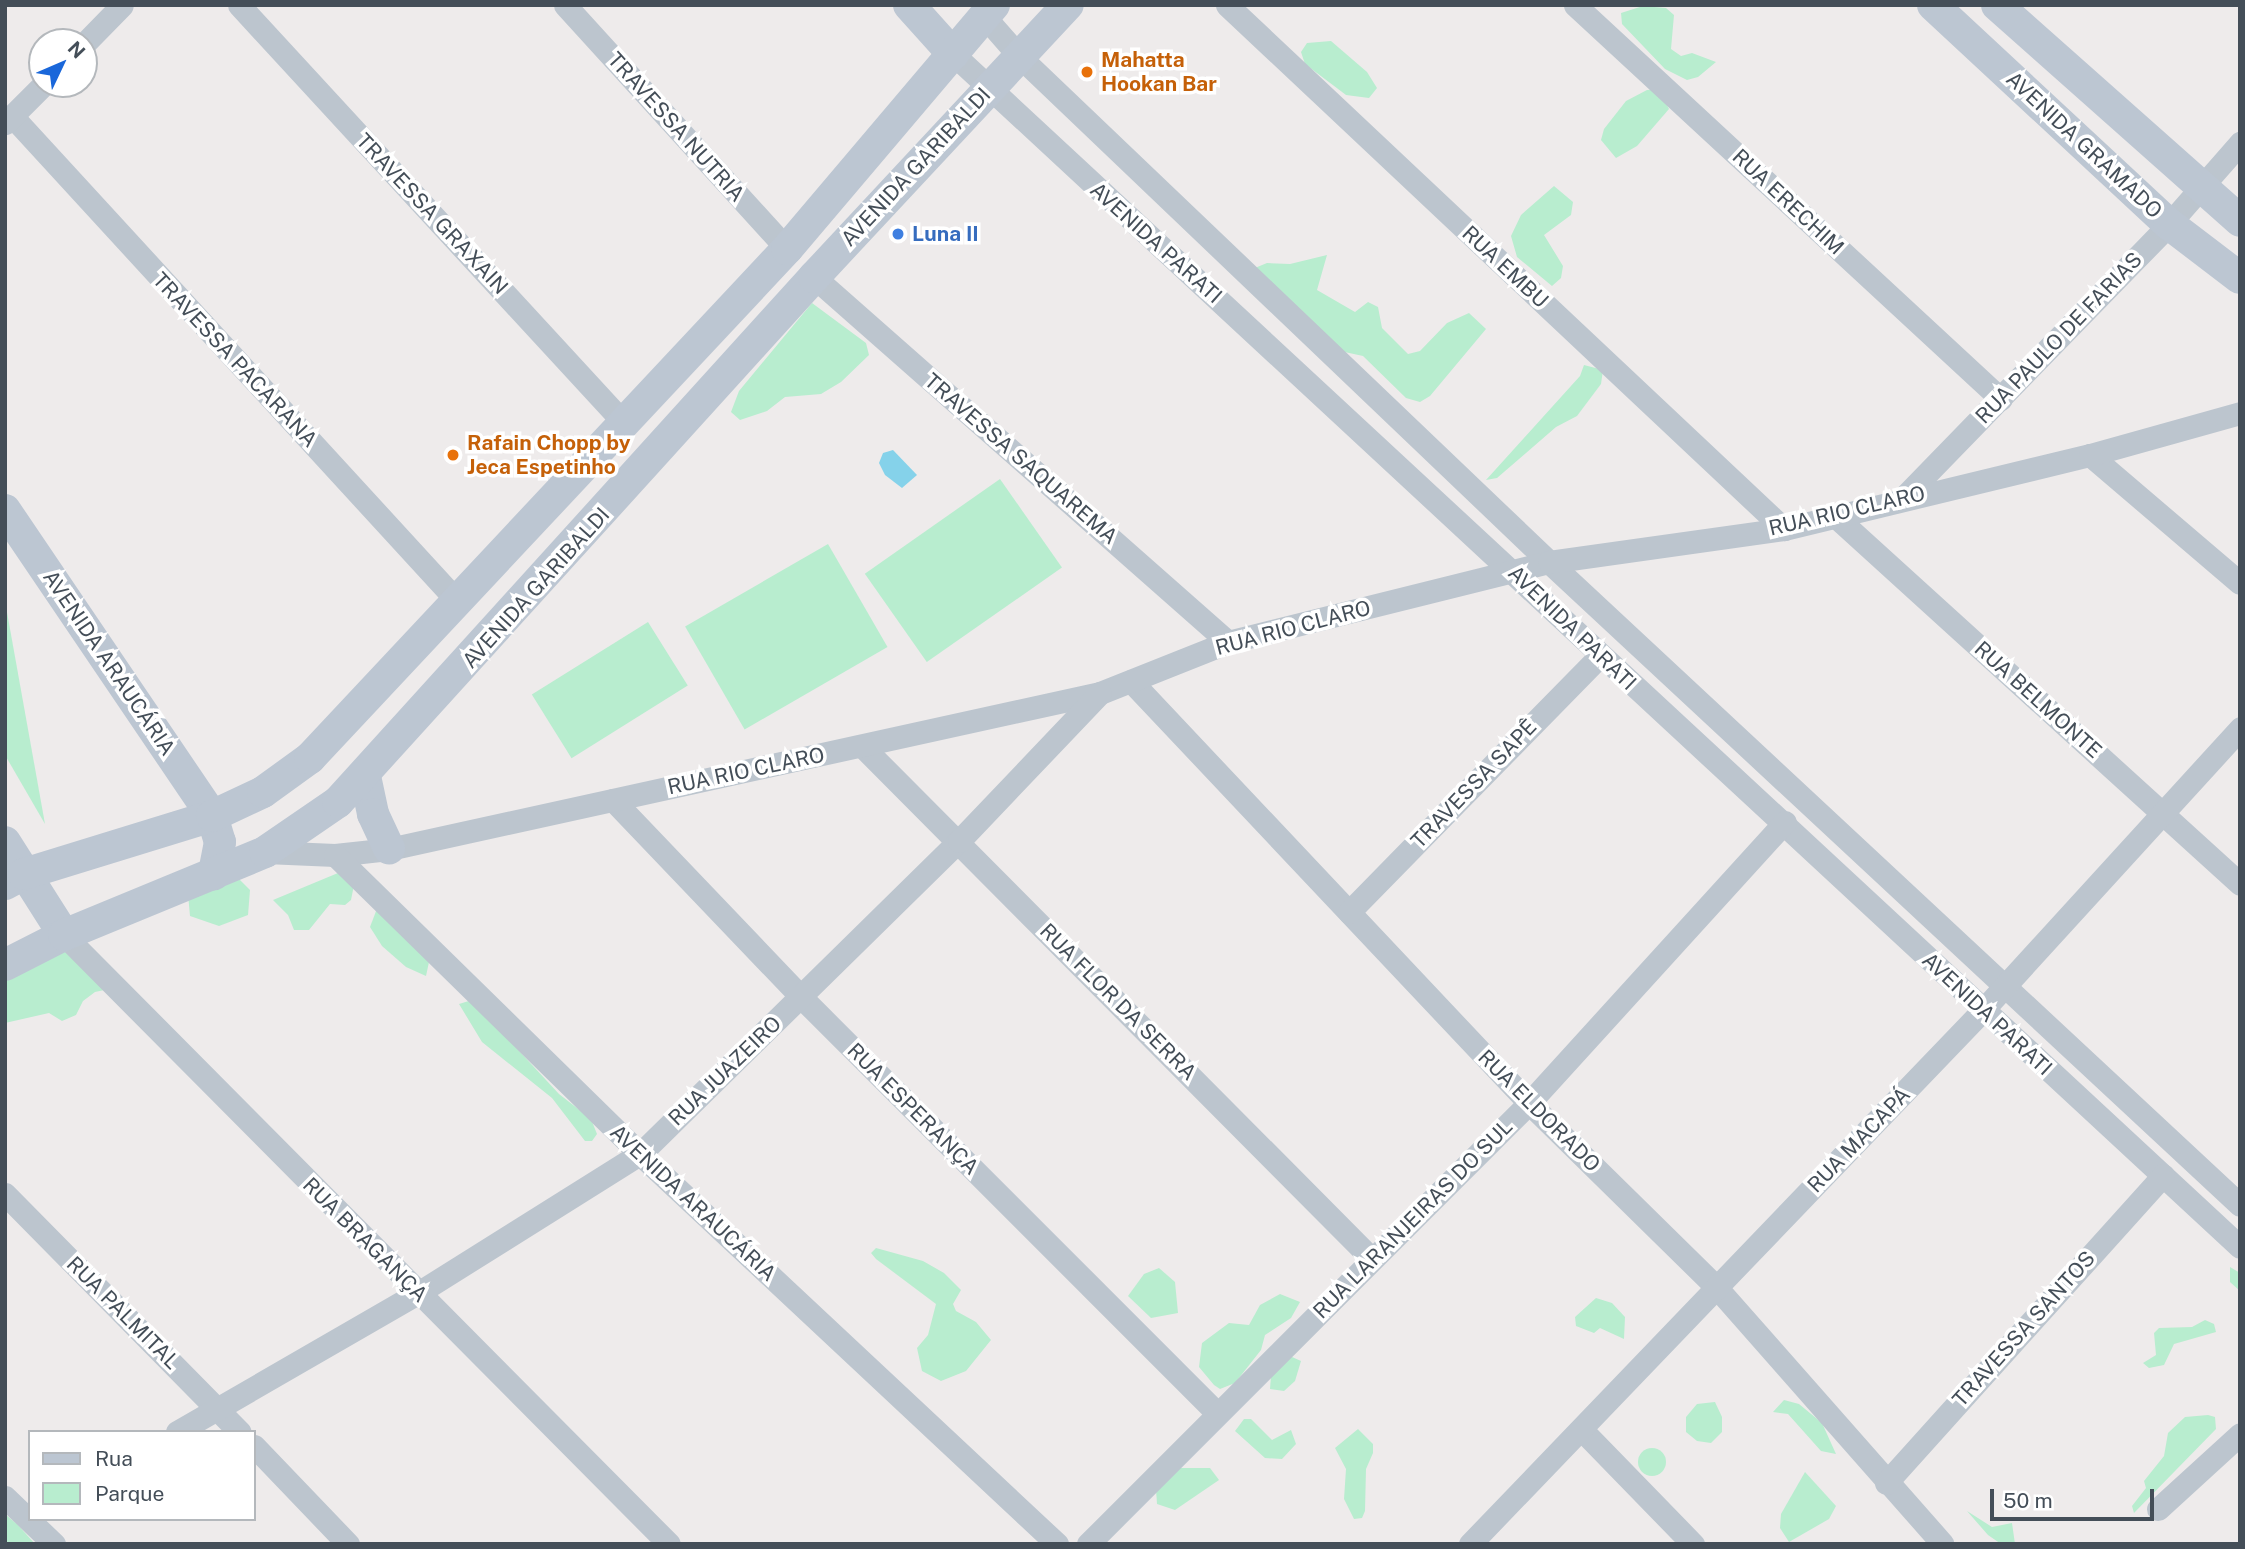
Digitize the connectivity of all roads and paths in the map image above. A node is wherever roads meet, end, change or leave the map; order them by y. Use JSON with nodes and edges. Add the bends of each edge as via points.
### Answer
{"nodes":[{"id":1,"x":122,"y":5,"type":"edge"},
{"id":2,"x":239,"y":5,"type":"edge"},
{"id":3,"x":565,"y":5,"type":"edge"},
{"id":4,"x":909,"y":5,"type":"edge"},
{"id":5,"x":1068,"y":5,"type":"edge"},
{"id":6,"x":1227,"y":5,"type":"edge"},
{"id":7,"x":1575,"y":5,"type":"edge"},
{"id":8,"x":1933,"y":5,"type":"edge"},
{"id":9,"x":1997,"y":5,"type":"edge"},
{"id":10,"x":984,"y":9,"type":"edge"},
{"id":11,"x":2020,"y":27,"type":"junction"},
{"id":12,"x":98,"y":30,"type":"edge"},
{"id":13,"x":953,"y":54,"type":"junction"},
{"id":14,"x":1018,"y":57,"type":"junction"},
{"id":15,"x":1993,"y":61,"type":"junction"},
{"id":16,"x":988,"y":90,"type":"junction"},
{"id":17,"x":30,"y":98,"type":"edge"},
{"id":18,"x":9,"y":120,"type":"edge"},
{"id":19,"x":2240,"y":144,"type":"edge"},
{"id":20,"x":2199,"y":186,"type":"junction"},
{"id":21,"x":2240,"y":221,"type":"edge"},
{"id":22,"x":2169,"y":224,"type":"junction"},
{"id":23,"x":787,"y":249,"type":"junction"},
{"id":24,"x":814,"y":277,"type":"junction"},
{"id":25,"x":2240,"y":278,"type":"edge"},
{"id":26,"x":2001,"y":399,"type":"junction"},
{"id":27,"x":2240,"y":413,"type":"edge"},
{"id":28,"x":624,"y":423,"type":"junction"},
{"id":29,"x":2090,"y":455,"type":"junction"},
{"id":30,"x":1903,"y":498,"type":"junction"},
{"id":31,"x":5,"y":510,"type":"edge"},
{"id":32,"x":1836,"y":517,"type":"junction"},
{"id":33,"x":1784,"y":529,"type":"junction"},
{"id":34,"x":1549,"y":562,"type":"junction"},
{"id":35,"x":1516,"y":573,"type":"junction"},
{"id":36,"x":2240,"y":583,"type":"edge"},
{"id":37,"x":459,"y":603,"type":"junction"},
{"id":38,"x":1228,"y":642,"type":"junction"},
{"id":39,"x":1599,"y":657,"type":"junction"},
{"id":40,"x":1131,"y":681,"type":"junction"},
{"id":41,"x":1100,"y":693,"type":"junction"},
{"id":42,"x":2240,"y":728,"type":"edge"},
{"id":43,"x":862,"y":746,"type":"junction"},
{"id":44,"x":365,"y":776,"type":"junction"},
{"id":45,"x":613,"y":800,"type":"junction"},
{"id":46,"x":2162,"y":812,"type":"junction"},
{"id":47,"x":212,"y":816,"type":"junction"},
{"id":48,"x":1785,"y":822,"type":"junction"},
{"id":49,"x":959,"y":841,"type":"junction"},
{"id":50,"x":5,"y":842,"type":"edge"},
{"id":51,"x":389,"y":849,"type":"junction"},
{"id":52,"x":265,"y":852,"type":"junction"},
{"id":53,"x":335,"y":855,"type":"junction"},
{"id":54,"x":214,"y":874,"type":"junction"},
{"id":55,"x":14,"y":879,"type":"edge"},
{"id":56,"x":2240,"y":884,"type":"edge"},
{"id":57,"x":1349,"y":912,"type":"junction"},
{"id":58,"x":64,"y":935,"type":"junction"},
{"id":59,"x":5,"y":965,"type":"edge"},
{"id":60,"x":2005,"y":986,"type":"junction"},
{"id":61,"x":801,"y":997,"type":"junction"},
{"id":62,"x":1982,"y":1011,"type":"junction"},
{"id":63,"x":1529,"y":1103,"type":"junction"},
{"id":64,"x":640,"y":1154,"type":"junction"},
{"id":65,"x":2163,"y":1175,"type":"junction"},
{"id":66,"x":5,"y":1194,"type":"edge"},
{"id":67,"x":2240,"y":1205,"type":"edge"},
{"id":68,"x":2240,"y":1247,"type":"edge"},
{"id":69,"x":1373,"y":1259,"type":"junction"},
{"id":70,"x":1717,"y":1288,"type":"junction"},
{"id":71,"x":418,"y":1293,"type":"junction"},
{"id":72,"x":218,"y":1409,"type":"junction"},
{"id":73,"x":1217,"y":1413,"type":"junction"},
{"id":74,"x":1581,"y":1429,"type":"junction"},
{"id":75,"x":181,"y":1430,"type":"edge"},
{"id":76,"x":238,"y":1430,"type":"edge"},
{"id":77,"x":2240,"y":1434,"type":"edge"},
{"id":78,"x":256,"y":1448,"type":"edge"},
{"id":79,"x":1886,"y":1483,"type":"junction"},
{"id":80,"x":5,"y":1497,"type":"edge"},
{"id":81,"x":2158,"y":1509,"type":"dead end"},
{"id":82,"x":28,"y":1516,"type":"edge"},
{"id":83,"x":33,"y":1521,"type":"edge"},
{"id":84,"x":54,"y":1544,"type":"edge"},
{"id":85,"x":348,"y":1544,"type":"edge"},
{"id":86,"x":669,"y":1544,"type":"edge"},
{"id":87,"x":1057,"y":1544,"type":"edge"},
{"id":88,"x":1087,"y":1544,"type":"edge"},
{"id":89,"x":1471,"y":1544,"type":"edge"},
{"id":90,"x":1693,"y":1544,"type":"edge"},
{"id":91,"x":1943,"y":1544,"type":"edge"}],
"edges":[{"from":1,"to":12,"type":"street"},
{"from":2,"to":28,"type":"street","name":"TRAVESSA GRAXAIN"},
{"from":3,"to":23,"type":"street","name":"TRAVESSA NUTRIA"},
{"from":4,"to":13,"type":"main road","name":"AVENIDA PARATI"},
{"from":5,"to":14,"type":"main road","name":"AVENIDA GARIBALDI"},
{"from":6,"to":33,"type":"street","name":"RUA EMBU"},
{"from":7,"to":26,"type":"street","name":"RUA ERECHIM"},
{"from":8,"to":15,"type":"main road","name":"AVENIDA GRAMADO"},
{"from":9,"to":11,"type":"main road","name":"AVENIDA GRAMADO"},
{"from":10,"to":13,"type":"main road","name":"AVENIDA GARIBALDI"},
{"from":10,"to":14,"type":"street","name":"AVENIDA PARATI"},
{"from":11,"to":15,"type":"main road"},
{"from":11,"to":20,"type":"main road","name":"AVENIDA GRAMADO"},
{"from":13,"to":16,"type":"street","name":"AVENIDA PARATI"},
{"from":13,"to":23,"type":"main road","name":"AVENIDA GARIBALDI"},
{"from":14,"to":16,"type":"main road","name":"AVENIDA GARIBALDI"},
{"from":14,"to":34,"type":"street","name":"AVENIDA PARATI"},
{"from":15,"to":22,"type":"main road","name":"AVENIDA GRAMADO"},
{"from":16,"to":24,"type":"main road","name":"AVENIDA GARIBALDI"},
{"from":16,"to":35,"type":"street","name":"AVENIDA PARATI"},
{"from":17,"to":18,"type":"street"},
{"from":18,"to":37,"type":"street","name":"TRAVESSA PACARANA"},
{"from":19,"to":20,"type":"street","name":"RUA PAULO DE FARIAS"},
{"from":20,"to":21,"type":"main road","name":"AVENIDA GRAMADO"},
{"from":20,"to":22,"type":"street","name":"RUA PAULO DE FARIAS"},
{"from":22,"to":25,"type":"main road","name":"AVENIDA GRAMADO"},
{"from":22,"to":26,"type":"street","name":"RUA PAULO DE FARIAS"},
{"from":23,"to":28,"type":"main road","name":"AVENIDA GARIBALDI"},
{"from":24,"to":38,"type":"street","name":"TRAVESSA SAQUAREMA"},
{"from":24,"to":44,"type":"main road","name":"AVENIDA GARIBALDI"},
{"from":26,"to":30,"type":"street","name":"RUA PAULO DE FARIAS"},
{"from":27,"to":29,"type":"street","name":"RUA RIO CLARO"},
{"from":28,"to":37,"type":"main road","name":"AVENIDA GARIBALDI"},
{"from":29,"to":30,"type":"street","name":"RUA RIO CLARO"},
{"from":29,"to":36,"type":"street"},
{"from":30,"to":32,"type":"street","name":"RUA RIO CLARO"},
{"from":31,"to":47,"type":"main road","name":"AVENIDA ARAUCÁRIA"},
{"from":32,"to":33,"type":"street","name":"RUA RIO CLARO"},
{"from":32,"to":46,"type":"street","name":"RUA BELMONTE"},
{"from":33,"to":34,"type":"street","name":"RUA RIO CLARO"},
{"from":34,"to":35,"type":"street","name":"RUA RIO CLARO"},
{"from":34,"to":60,"type":"street","name":"AVENIDA PARATI"},
{"from":35,"to":38,"type":"street","name":"RUA RIO CLARO"},
{"from":35,"to":39,"type":"street","name":"AVENIDA PARATI"},
{"from":37,"to":47,"type":"main road","name":"AVENIDA GARIBALDI","via":[[310,758],[263,792]]},
{"from":38,"to":40,"type":"street","name":"RUA RIO CLARO"},
{"from":39,"to":48,"type":"street","name":"AVENIDA PARATI"},
{"from":39,"to":57,"type":"street","name":"TRAVESSA SAPÊ"},
{"from":40,"to":41,"type":"street","name":"RUA RIO CLARO"},
{"from":40,"to":57,"type":"street","name":"RUA ELDORADO"},
{"from":41,"to":43,"type":"street","name":"RUA RIO CLARO"},
{"from":41,"to":49,"type":"street","name":"RUA JUAZEIRO"},
{"from":42,"to":46,"type":"street","name":"RUA MACAPÁ"},
{"from":43,"to":45,"type":"street","name":"RUA RIO CLARO"},
{"from":43,"to":49,"type":"street","name":"RUA FLOR DA SERRA"},
{"from":44,"to":51,"type":"main road","via":[[373,814]]},
{"from":44,"to":52,"type":"main road","name":"AVENIDA GARIBALDI","via":[[311,823]]},
{"from":45,"to":51,"type":"street","name":"RUA RIO CLARO"},
{"from":45,"to":61,"type":"street","name":"RUA ESPERANÇA"},
{"from":46,"to":56,"type":"street","name":"RUA BELMONTE"},
{"from":46,"to":60,"type":"street","name":"RUA MACAPÁ"},
{"from":47,"to":54,"type":"main road","via":[[220,842]]},
{"from":47,"to":55,"type":"main road","name":"AVENIDA GARIBALDI"},
{"from":48,"to":62,"type":"street","name":"AVENIDA PARATI"},
{"from":48,"to":63,"type":"street","name":"RUA LARANJEIRAS DO SUL"},
{"from":49,"to":61,"type":"street","name":"RUA JUAZEIRO"},
{"from":49,"to":69,"type":"street","name":"RUA FLOR DA SERRA"},
{"from":50,"to":55,"type":"main road"},
{"from":51,"to":53,"type":"street","name":"RUA RIO CLARO"},
{"from":52,"to":53,"type":"street","name":"RUA RIO CLARO"},
{"from":52,"to":54,"type":"main road","name":"AVENIDA GARIBALDI"},
{"from":53,"to":64,"type":"street","name":"AVENIDA ARAUCÁRIA"},
{"from":54,"to":58,"type":"main road","name":"AVENIDA GARIBALDI"},
{"from":55,"to":58,"type":"main road"},
{"from":57,"to":63,"type":"street","name":"RUA ELDORADO"},
{"from":58,"to":59,"type":"main road","name":"AVENIDA GARIBALDI"},
{"from":58,"to":71,"type":"street","name":"RUA BRAGANÇA"},
{"from":60,"to":62,"type":"street","name":"RUA MACAPÁ"},
{"from":60,"to":67,"type":"street","name":"AVENIDA PARATI"},
{"from":61,"to":64,"type":"street","name":"RUA JUAZEIRO"},
{"from":61,"to":73,"type":"street","name":"RUA ESPERANÇA"},
{"from":62,"to":65,"type":"street","name":"AVENIDA PARATI"},
{"from":62,"to":70,"type":"street","name":"RUA MACAPÁ"},
{"from":63,"to":69,"type":"street","name":"RUA LARANJEIRAS DO SUL"},
{"from":63,"to":70,"type":"street","name":"RUA ELDORADO"},
{"from":64,"to":71,"type":"street","name":"RUA JUAZEIRO"},
{"from":64,"to":87,"type":"street","name":"AVENIDA ARAUCÁRIA"},
{"from":65,"to":68,"type":"street","name":"AVENIDA PARATI"},
{"from":65,"to":79,"type":"street","name":"TRAVESSA SANTOS"},
{"from":66,"to":72,"type":"street","name":"RUA PALMITAL"},
{"from":69,"to":73,"type":"street","name":"RUA LARANJEIRAS DO SUL"},
{"from":70,"to":74,"type":"street","name":"RUA MACAPÁ"},
{"from":70,"to":79,"type":"street","name":"RUA ELDORADO"},
{"from":71,"to":72,"type":"street","name":"RUA JUAZEIRO"},
{"from":71,"to":86,"type":"street","name":"RUA BRAGANÇA"},
{"from":72,"to":75,"type":"street","name":"RUA JUAZEIRO"},
{"from":72,"to":76,"type":"street","name":"RUA PALMITAL"},
{"from":73,"to":88,"type":"street","name":"RUA LARANJEIRAS DO SUL"},
{"from":74,"to":89,"type":"street","name":"RUA MACAPÁ"},
{"from":74,"to":90,"type":"street"},
{"from":77,"to":81,"type":"street"},
{"from":78,"to":85,"type":"street"},
{"from":79,"to":91,"type":"street","name":"RUA ELDORADO"},
{"from":80,"to":82,"type":"street"},
{"from":83,"to":84,"type":"street"}]}
